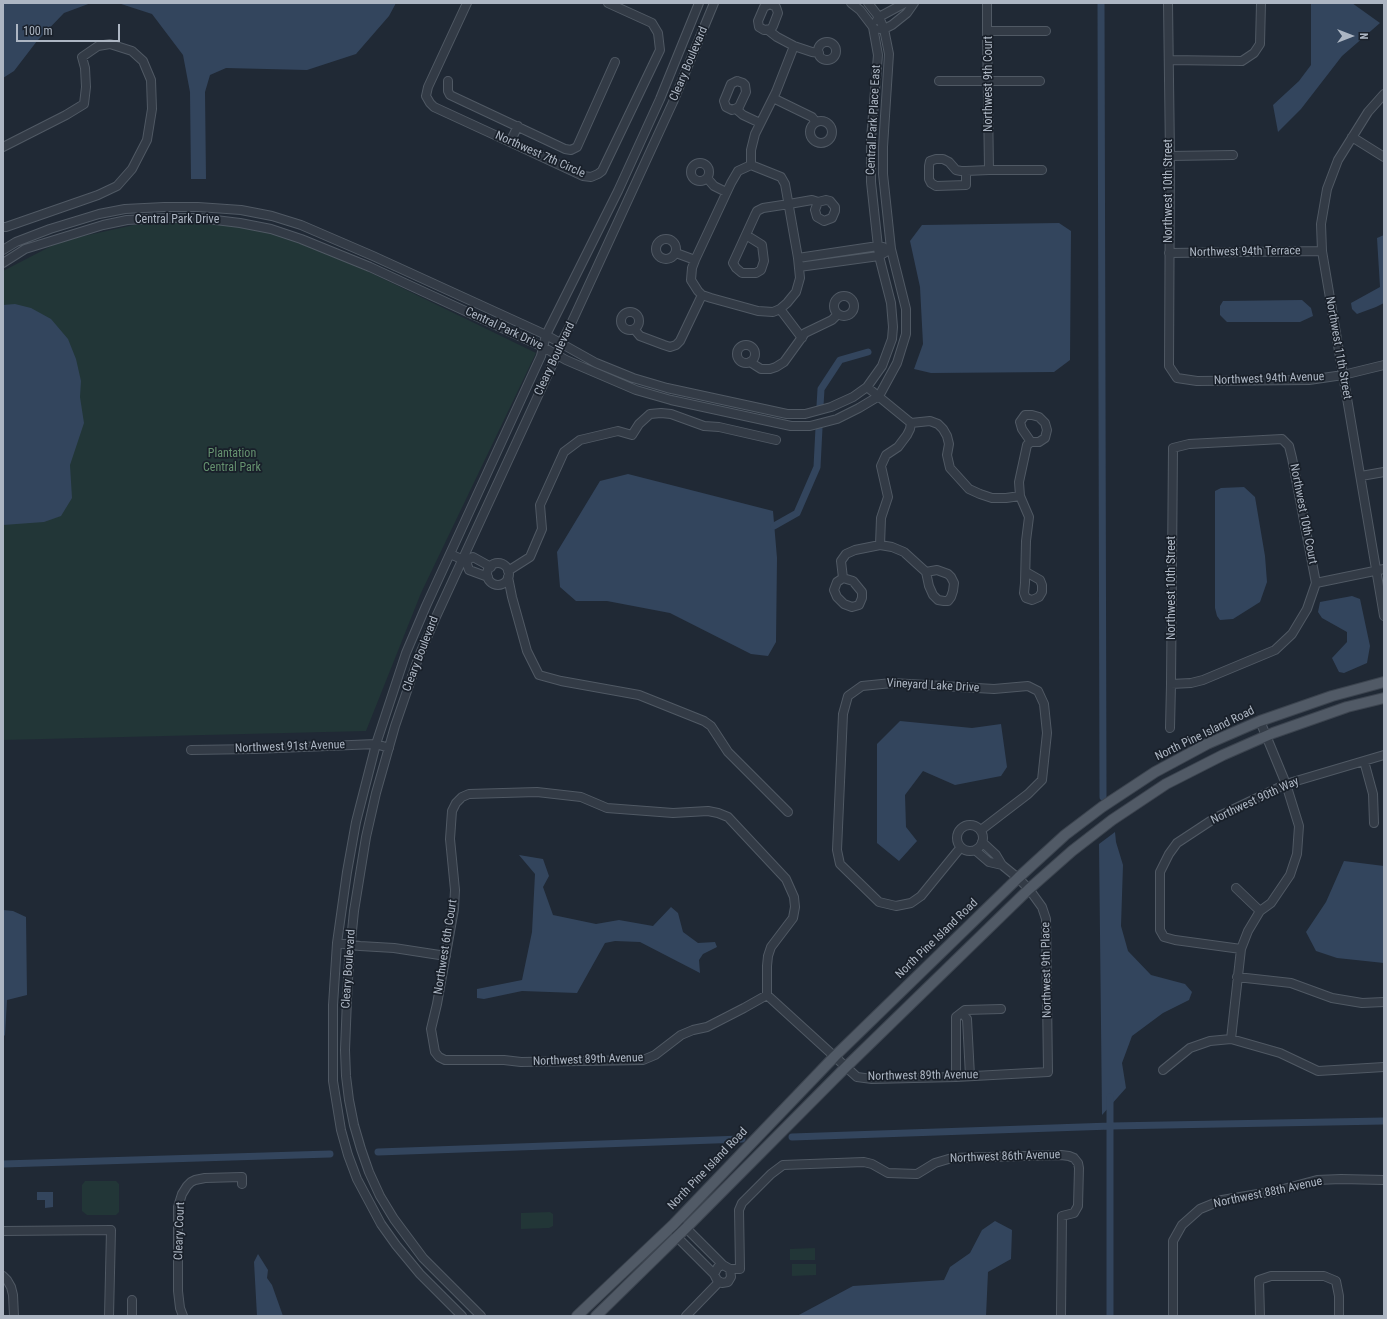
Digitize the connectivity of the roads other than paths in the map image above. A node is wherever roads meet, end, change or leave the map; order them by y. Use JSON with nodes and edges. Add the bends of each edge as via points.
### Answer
{"nodes":[{"id":1,"x":467,"y":3,"type":"edge"},
{"id":2,"x":608,"y":3,"type":"edge"},
{"id":3,"x":699,"y":3,"type":"edge"},
{"id":4,"x":714,"y":3,"type":"edge"},
{"id":5,"x":851,"y":3,"type":"edge"},
{"id":6,"x":868,"y":3,"type":"edge"},
{"id":7,"x":904,"y":3,"type":"edge"},
{"id":8,"x":914,"y":3,"type":"edge"},
{"id":9,"x":987,"y":3,"type":"edge"},
{"id":10,"x":1168,"y":3,"type":"edge"},
{"id":11,"x":1261,"y":3,"type":"edge"},
{"id":12,"x":879,"y":17,"type":"junction"},
{"id":13,"x":872,"y":27,"type":"junction"},
{"id":14,"x":884,"y":29,"type":"junction"},
{"id":15,"x":768,"y":30,"type":"dead end"},
{"id":16,"x":987,"y":31,"type":"junction"},
{"id":17,"x":1046,"y":31,"type":"dead end"},
{"id":18,"x":794,"y":46,"type":"junction"},
{"id":19,"x":819,"y":53,"type":"dead end"},
{"id":20,"x":1169,"y":60,"type":"junction"},
{"id":21,"x":615,"y":62,"type":"dead end"},
{"id":22,"x":448,"y":81,"type":"dead end"},
{"id":23,"x":939,"y":81,"type":"dead end"},
{"id":24,"x":988,"y":81,"type":"junction"},
{"id":25,"x":1040,"y":81,"type":"dead end"},
{"id":26,"x":1384,"y":94,"type":"edge"},
{"id":27,"x":773,"y":98,"type":"junction"},
{"id":28,"x":736,"y":109,"type":"dead end"},
{"id":29,"x":816,"y":122,"type":"dead end"},
{"id":30,"x":760,"y":123,"type":"junction"},
{"id":31,"x":518,"y":126,"type":"junction"},
{"id":32,"x":1352,"y":137,"type":"junction"},
{"id":33,"x":510,"y":142,"type":"junction"},
{"id":34,"x":3,"y":147,"type":"edge"},
{"id":35,"x":1233,"y":155,"type":"dead end"},
{"id":36,"x":1170,"y":156,"type":"junction"},
{"id":37,"x":1384,"y":157,"type":"edge"},
{"id":38,"x":751,"y":165,"type":"junction"},
{"id":39,"x":989,"y":170,"type":"junction"},
{"id":40,"x":1042,"y":170,"type":"dead end"},
{"id":41,"x":966,"y":171,"type":"junction"},
{"id":42,"x":708,"y":178,"type":"dead end"},
{"id":43,"x":726,"y":192,"type":"junction"},
{"id":44,"x":818,"y":202,"type":"dead end"},
{"id":45,"x":789,"y":204,"type":"junction"},
{"id":46,"x":3,"y":227,"type":"edge"},
{"id":47,"x":746,"y":235,"type":"junction"},
{"id":48,"x":878,"y":246,"type":"junction"},
{"id":49,"x":892,"y":249,"type":"junction"},
{"id":50,"x":3,"y":250,"type":"edge"},
{"id":51,"x":1322,"y":251,"type":"junction"},
{"id":52,"x":676,"y":253,"type":"dead end"},
{"id":53,"x":1169,"y":253,"type":"junction"},
{"id":54,"x":879,"y":256,"type":"junction"},
{"id":55,"x":798,"y":258,"type":"junction"},
{"id":56,"x":695,"y":260,"type":"junction"},
{"id":57,"x":3,"y":263,"type":"edge"},
{"id":58,"x":799,"y":267,"type":"junction"},
{"id":59,"x":702,"y":295,"type":"junction"},
{"id":60,"x":780,"y":309,"type":"junction"},
{"id":61,"x":838,"y":314,"type":"dead end"},
{"id":62,"x":635,"y":330,"type":"dead end"},
{"id":63,"x":546,"y":335,"type":"junction"},
{"id":64,"x":802,"y":338,"type":"junction"},
{"id":65,"x":561,"y":343,"type":"junction"},
{"id":66,"x":543,"y":347,"type":"junction"},
{"id":67,"x":556,"y":355,"type":"junction"},
{"id":68,"x":750,"y":362,"type":"dead end"},
{"id":69,"x":1384,"y":365,"type":"edge"},
{"id":70,"x":1343,"y":375,"type":"junction"},
{"id":71,"x":1177,"y":378,"type":"joint"},
{"id":72,"x":867,"y":387,"type":"junction"},
{"id":73,"x":878,"y":396,"type":"junction"},
{"id":74,"x":911,"y":423,"type":"junction"},
{"id":75,"x":776,"y":440,"type":"dead end"},
{"id":76,"x":1031,"y":442,"type":"dead end"},
{"id":77,"x":1289,"y":446,"type":"joint"},
{"id":78,"x":1384,"y":472,"type":"edge"},
{"id":79,"x":1361,"y":476,"type":"junction"},
{"id":80,"x":1020,"y":496,"type":"junction"},
{"id":81,"x":880,"y":545,"type":"junction"},
{"id":82,"x":450,"y":554,"type":"junction"},
{"id":83,"x":464,"y":560,"type":"junction"},
{"id":84,"x":491,"y":566,"type":"junction"},
{"id":85,"x":1380,"y":570,"type":"edge"},
{"id":86,"x":926,"y":572,"type":"dead end"},
{"id":87,"x":1026,"y":572,"type":"dead end"},
{"id":88,"x":508,"y":574,"type":"junction"},
{"id":89,"x":488,"y":578,"type":"junction"},
{"id":90,"x":843,"y":578,"type":"dead end"},
{"id":91,"x":1316,"y":583,"type":"junction"},
{"id":92,"x":498,"y":585,"type":"junction"},
{"id":93,"x":512,"y":596,"type":"junction"},
{"id":94,"x":1384,"y":616,"type":"edge"},
{"id":95,"x":1384,"y":682,"type":"edge"},
{"id":96,"x":1171,"y":684,"type":"junction"},
{"id":97,"x":1384,"y":698,"type":"edge"},
{"id":98,"x":1260,"y":721,"type":"junction"},
{"id":99,"x":1170,"y":728,"type":"dead end"},
{"id":100,"x":1266,"y":736,"type":"junction"},
{"id":101,"x":376,"y":744,"type":"junction"},
{"id":102,"x":389,"y":748,"type":"junction"},
{"id":103,"x":191,"y":750,"type":"dead end"},
{"id":104,"x":1384,"y":755,"type":"edge"},
{"id":105,"x":1364,"y":761,"type":"junction"},
{"id":106,"x":1286,"y":784,"type":"junction"},
{"id":107,"x":788,"y":812,"type":"dead end"},
{"id":108,"x":1374,"y":823,"type":"dead end"},
{"id":109,"x":981,"y":830,"type":"junction"},
{"id":110,"x":982,"y":842,"type":"junction"},
{"id":111,"x":961,"y":847,"type":"junction"},
{"id":112,"x":975,"y":850,"type":"junction"},
{"id":113,"x":1002,"y":865,"type":"junction"},
{"id":114,"x":1018,"y":878,"type":"junction"},
{"id":115,"x":1236,"y":888,"type":"dead end"},
{"id":116,"x":1029,"y":889,"type":"junction"},
{"id":117,"x":1260,"y":912,"type":"junction"},
{"id":118,"x":337,"y":943,"type":"junction"},
{"id":119,"x":350,"y":945,"type":"junction"},
{"id":120,"x":1241,"y":949,"type":"junction"},
{"id":121,"x":446,"y":956,"type":"junction"},
{"id":122,"x":1237,"y":977,"type":"junction"},
{"id":123,"x":767,"y":995,"type":"junction"},
{"id":124,"x":1384,"y":1002,"type":"edge"},
{"id":125,"x":1000,"y":1009,"type":"dead end"},
{"id":126,"x":962,"y":1013,"type":"junction"},
{"id":127,"x":1230,"y":1039,"type":"junction"},
{"id":128,"x":835,"y":1056,"type":"junction"},
{"id":129,"x":439,"y":1058,"type":"joint"},
{"id":130,"x":846,"y":1067,"type":"junction"},
{"id":131,"x":1384,"y":1067,"type":"edge"},
{"id":132,"x":1163,"y":1070,"type":"dead end"},
{"id":133,"x":1048,"y":1072,"type":"joint"},
{"id":134,"x":970,"y":1076,"type":"junction"},
{"id":135,"x":956,"y":1077,"type":"junction"},
{"id":136,"x":1384,"y":1180,"type":"edge"},
{"id":137,"x":242,"y":1184,"type":"dead end"},
{"id":138,"x":674,"y":1224,"type":"junction"},
{"id":139,"x":686,"y":1228,"type":"junction"},
{"id":140,"x":3,"y":1231,"type":"edge"},
{"id":141,"x":677,"y":1237,"type":"junction"},
{"id":142,"x":727,"y":1267,"type":"junction"},
{"id":143,"x":3,"y":1276,"type":"edge"},
{"id":144,"x":717,"y":1278,"type":"junction"},
{"id":145,"x":132,"y":1300,"type":"dead end"},
{"id":146,"x":14,"y":1316,"type":"edge"},
{"id":147,"x":109,"y":1316,"type":"edge"},
{"id":148,"x":132,"y":1316,"type":"edge"},
{"id":149,"x":183,"y":1316,"type":"edge"},
{"id":150,"x":462,"y":1316,"type":"edge"},
{"id":151,"x":481,"y":1316,"type":"edge"},
{"id":152,"x":577,"y":1316,"type":"edge"},
{"id":153,"x":596,"y":1316,"type":"edge"},
{"id":154,"x":686,"y":1316,"type":"edge"},
{"id":155,"x":1061,"y":1316,"type":"edge"},
{"id":156,"x":1173,"y":1316,"type":"edge"},
{"id":157,"x":1260,"y":1316,"type":"edge"},
{"id":158,"x":1339,"y":1316,"type":"edge"}],
"edges":[{"from":1,"to":33,"type":"street","name":"Northwest 7th Circle","via":[[426,96],[434,106]]},
{"from":2,"to":33,"type":"street","name":"Northwest 7th Circle","via":[[652,23],[658,33],[660,50],[602,171],[594,176],[584,176]]},
{"from":3,"to":63,"type":"street","name":"Cleary Boulevard","via":[[675,64],[618,191]]},
{"from":4,"to":65,"type":"street","name":"Cleary Boulevard","via":[[673,102]]},
{"from":5,"to":13,"type":"street","name":"Central Park Place East","via":[[860,10]]},
{"from":6,"to":12,"type":"street","name":"Central Park Place East"},
{"from":7,"to":12,"type":"street"},
{"from":8,"to":14,"type":"street","via":[[907,13]]},
{"from":9,"to":16,"type":"street"},
{"from":10,"to":20,"type":"street","name":"Northwest 10th Street"},
{"from":11,"to":20,"type":"street","via":[[1260,44],[1254,53],[1242,61]]},
{"from":12,"to":13,"type":"street"},
{"from":12,"to":14,"type":"street","name":"Central Park Place East"},
{"from":13,"to":14,"type":"street"},
{"from":13,"to":48,"type":"street","name":"Central Park Place East","via":[[878,55],[871,139],[871,182]]},
{"from":14,"to":49,"type":"street","name":"Central Park Place East","via":[[889,67],[882,174]]},
{"from":15,"to":18,"type":"street"},
{"from":16,"to":17,"type":"street","name":"Northwest 9th Court"},
{"from":16,"to":24,"type":"street","name":"Northwest 9th Court"},
{"from":18,"to":19,"type":"street"},
{"from":18,"to":27,"type":"street"},
{"from":20,"to":36,"type":"street","name":"Northwest 10th Street"},
{"from":21,"to":31,"type":"street","via":[[577,147],[565,149]]},
{"from":22,"to":31,"type":"street","via":[[450,95]]},
{"from":23,"to":24,"type":"street"},
{"from":24,"to":25,"type":"street"},
{"from":24,"to":39,"type":"street","name":"Northwest 9th Court"},
{"from":26,"to":32,"type":"street","name":"Northwest 11th Street","via":[[1368,112]]},
{"from":27,"to":29,"type":"street","via":[[812,117]]},
{"from":27,"to":30,"type":"street"},
{"from":28,"to":30,"type":"street"},
{"from":30,"to":38,"type":"street","via":[[754,134]]},
{"from":31,"to":33,"type":"street"},
{"from":32,"to":37,"type":"street"},
{"from":32,"to":51,"type":"street","name":"Northwest 11th Street","via":[[1338,160],[1327,189],[1321,224]]},
{"from":34,"to":46,"type":"street","via":[[84,104],[86,87],[82,57],[98,46],[110,44],[132,51],[143,62],[151,80],[152,109],[147,140],[132,169],[117,186],[98,195]]},
{"from":35,"to":36,"type":"street"},
{"from":36,"to":53,"type":"street","name":"Northwest 10th Street"},
{"from":38,"to":43,"type":"street","via":[[738,171]]},
{"from":38,"to":45,"type":"street","via":[[781,177]]},
{"from":39,"to":40,"type":"street"},
{"from":39,"to":41,"type":"street"},
{"from":41,"to":41,"type":"street","via":[[956,170],[943,159],[930,161],[928,166],[929,179],[936,186],[966,185]]},
{"from":42,"to":43,"type":"street","via":[[714,186]]},
{"from":43,"to":56,"type":"street"},
{"from":44,"to":45,"type":"street","via":[[812,200]]},
{"from":45,"to":47,"type":"street","via":[[762,208]]},
{"from":45,"to":55,"type":"street"},
{"from":47,"to":47,"type":"street","via":[[762,245],[764,261],[761,270],[756,273],[742,273],[733,263]]},
{"from":48,"to":49,"type":"street"},
{"from":48,"to":54,"type":"street","name":"Central Park Drive"},
{"from":48,"to":55,"type":"street"},
{"from":49,"to":54,"type":"street"},
{"from":49,"to":73,"type":"street","name":"Central Park Drive","via":[[906,309],[906,334],[897,364]]},
{"from":50,"to":63,"type":"street","name":"Central Park Drive","via":[[16,242],[50,229],[125,209],[198,207],[241,210],[301,225]]},
{"from":51,"to":53,"type":"street","name":"Northwest 94th Terrace"},
{"from":51,"to":70,"type":"street","name":"Northwest 11th Street"},
{"from":52,"to":56,"type":"street"},
{"from":53,"to":71,"type":"street","name":"Northwest 10th Street","via":[[1169,366]]},
{"from":54,"to":58,"type":"street"},
{"from":54,"to":72,"type":"street","name":"Central Park Drive","via":[[892,303],[892,339],[882,366]]},
{"from":55,"to":58,"type":"street"},
{"from":56,"to":59,"type":"street","via":[[691,280]]},
{"from":57,"to":66,"type":"street","name":"Central Park Drive","via":[[26,249],[127,220],[199,218],[240,223],[271,229],[343,255]]},
{"from":58,"to":60,"type":"street","via":[[800,278],[796,292]]},
{"from":59,"to":60,"type":"street","via":[[758,311],[773,312]]},
{"from":59,"to":62,"type":"street","via":[[676,345],[664,346],[640,336]]},
{"from":60,"to":64,"type":"street"},
{"from":61,"to":64,"type":"street","via":[[832,320],[805,333]]},
{"from":63,"to":65,"type":"street","name":"Central Park Drive"},
{"from":63,"to":66,"type":"street","name":"Cleary Boulevard"},
{"from":64,"to":68,"type":"street","via":[[784,362],[776,367],[761,369]]},
{"from":65,"to":67,"type":"street","name":"Cleary Boulevard"},
{"from":65,"to":72,"type":"street","name":"Central Park Drive","via":[[596,363],[633,378],[787,414],[805,414],[831,407]]},
{"from":66,"to":67,"type":"street","name":"Central Park Drive"},
{"from":66,"to":82,"type":"street","name":"Cleary Boulevard"},
{"from":67,"to":73,"type":"street","name":"Central Park Drive","via":[[636,390],[790,426],[810,426],[837,419]]},
{"from":67,"to":83,"type":"street","name":"Cleary Boulevard"},
{"from":69,"to":70,"type":"street","name":"Northwest 94th Avenue"},
{"from":70,"to":71,"type":"street","name":"Northwest 94th Avenue","via":[[1308,380],[1197,381]]},
{"from":70,"to":79,"type":"street","name":"Northwest 11th Street"},
{"from":72,"to":73,"type":"street"},
{"from":73,"to":74,"type":"street"},
{"from":74,"to":80,"type":"street","via":[[930,422],[938,424],[943,429],[949,444],[947,455],[950,468],[969,488],[992,498]]},
{"from":74,"to":81,"type":"street","via":[[907,435],[898,447],[886,455],[881,466],[888,497],[882,518]]},
{"from":75,"to":88,"type":"street","via":[[704,426],[672,414],[661,413],[650,414],[632,435],[618,431],[580,440],[564,452],[540,505],[542,529],[530,557]]},
{"from":76,"to":80,"type":"street","via":[[1027,445],[1019,482]]},
{"from":77,"to":91,"type":"street","name":"Northwest 10th Court"},
{"from":77,"to":96,"type":"street","name":"Northwest 10th Street","via":[[1282,440],[1189,444],[1173,448]]},
{"from":78,"to":79,"type":"street"},
{"from":79,"to":85,"type":"street","name":"Northwest 11th Street"},
{"from":80,"to":87,"type":"street","via":[[1029,517]]},
{"from":81,"to":86,"type":"street","via":[[892,546],[904,552]]},
{"from":81,"to":90,"type":"street","via":[[846,554],[841,561]]},
{"from":82,"to":83,"type":"street"},
{"from":82,"to":101,"type":"street","name":"Cleary Boulevard","via":[[406,653]]},
{"from":83,"to":84,"type":"street","via":[[473,557]]},
{"from":83,"to":89,"type":"street","via":[[470,570]]},
{"from":83,"to":102,"type":"street","name":"Cleary Boulevard","via":[[419,656]]},
{"from":84,"to":88,"type":"street","via":[[502,564]]},
{"from":84,"to":89,"type":"street"},
{"from":85,"to":91,"type":"street"},
{"from":85,"to":94,"type":"street","name":"Northwest 11th Street"},
{"from":88,"to":92,"type":"street","via":[[505,582]]},
{"from":88,"to":93,"type":"street"},
{"from":89,"to":92,"type":"street"},
{"from":91,"to":96,"type":"street","via":[[1307,609],[1292,634],[1275,650],[1203,680]]},
{"from":92,"to":93,"type":"street"},
{"from":93,"to":107,"type":"street","via":[[527,651],[539,675],[639,695],[704,721],[711,726],[728,752]]},
{"from":95,"to":98,"type":"main road","name":"North Pine Island Road","via":[[1332,696]]},
{"from":96,"to":99,"type":"street","name":"Northwest 10th Street"},
{"from":97,"to":100,"type":"main road","via":[[1347,707]]},
{"from":98,"to":100,"type":"street"},
{"from":98,"to":114,"type":"main road","name":"North Pine Island Road","via":[[1207,744],[1155,772],[1065,835]]},
{"from":100,"to":106,"type":"street"},
{"from":100,"to":116,"type":"main road","via":[[1166,784],[1072,851]]},
{"from":101,"to":102,"type":"street","name":"Northwest 91st Avenue"},
{"from":101,"to":103,"type":"street","name":"Northwest 91st Avenue"},
{"from":101,"to":118,"type":"street","name":"Cleary Boulevard","via":[[356,822]]},
{"from":102,"to":119,"type":"street","name":"Cleary Boulevard","via":[[366,837]]},
{"from":104,"to":105,"type":"street","name":"Northwest 90th Way"},
{"from":105,"to":106,"type":"street","name":"Northwest 90th Way"},
{"from":105,"to":108,"type":"street","via":[[1372,794]]},
{"from":106,"to":117,"type":"street","via":[[1299,826],[1297,854],[1290,876],[1272,903]]},
{"from":106,"to":120,"type":"street","name":"Northwest 90th Way","via":[[1215,818],[1177,843],[1160,872],[1160,930],[1164,936],[1175,940]]},
{"from":109,"to":110,"type":"street"},
{"from":109,"to":111,"type":"street","via":[[969,824],[961,827],[957,839]]},
{"from":109,"to":111,"type":"street","name":"Vineyard Lake Drive","via":[[1042,780],[1047,733],[1044,704],[1038,691],[1028,686],[994,689],[892,683],[862,686],[848,696],[843,714],[837,850],[840,864],[879,902],[896,906],[911,903],[921,896]]},
{"from":110,"to":112,"type":"street"},
{"from":110,"to":113,"type":"street","via":[[996,855]]},
{"from":111,"to":112,"type":"street","via":[[968,851]]},
{"from":112,"to":113,"type":"street","via":[[989,862]]},
{"from":113,"to":114,"type":"street"},
{"from":114,"to":116,"type":"street","name":"Northwest 9th Place"},
{"from":114,"to":128,"type":"main road","name":"North Pine Island Road"},
{"from":115,"to":117,"type":"street"},
{"from":116,"to":130,"type":"main road"},
{"from":116,"to":133,"type":"street","name":"Northwest 9th Place","via":[[1042,907],[1046,919]]},
{"from":117,"to":120,"type":"street"},
{"from":118,"to":119,"type":"street"},
{"from":118,"to":150,"type":"street","name":"Cleary Boulevard","via":[[333,1005],[333,1081],[348,1155],[357,1179],[381,1224],[420,1274]]},
{"from":119,"to":121,"type":"street","via":[[394,948]]},
{"from":119,"to":151,"type":"street","name":"Cleary Boulevard","via":[[346,1076],[360,1149],[380,1196],[408,1239],[423,1258]]},
{"from":120,"to":122,"type":"street"},
{"from":121,"to":123,"type":"street","name":"Northwest 6th Court","via":[[455,890],[450,839],[452,811],[462,797],[469,794],[537,792],[581,797],[608,808],[673,813],[708,811],[728,817],[786,879],[794,897],[793,918],[768,956]]},
{"from":121,"to":129,"type":"street","name":"Northwest 6th Court","via":[[431,1029],[435,1052]]},
{"from":122,"to":124,"type":"street","via":[[1291,983],[1332,998],[1362,1003]]},
{"from":122,"to":127,"type":"street"},
{"from":123,"to":128,"type":"street","name":"Northwest 89th Avenue"},
{"from":123,"to":129,"type":"street","name":"Northwest 89th Avenue","via":[[708,1027],[681,1035],[655,1055],[643,1060],[521,1062]]},
{"from":125,"to":126,"type":"street","via":[[965,1010]]},
{"from":126,"to":134,"type":"street","via":[[967,1019]]},
{"from":126,"to":135,"type":"street","via":[[956,1017]]},
{"from":127,"to":131,"type":"street","via":[[1280,1053],[1318,1071]]},
{"from":127,"to":132,"type":"street","via":[[1210,1041],[1190,1048]]},
{"from":128,"to":130,"type":"street","name":"Northwest 89th Avenue"},
{"from":128,"to":138,"type":"main road","name":"North Pine Island Road"},
{"from":130,"to":135,"type":"street","name":"Northwest 89th Avenue","via":[[857,1077],[872,1079]]},
{"from":130,"to":139,"type":"main road"},
{"from":133,"to":134,"type":"street","name":"Northwest 89th Avenue"},
{"from":134,"to":135,"type":"street","name":"Northwest 89th Avenue"},
{"from":136,"to":156,"type":"street","name":"Northwest 88th Avenue","via":[[1316,1180],[1276,1191],[1222,1200],[1200,1209],[1182,1225],[1173,1242]]},
{"from":137,"to":149,"type":"street","name":"Cleary Court","via":[[242,1177],[200,1179],[186,1186],[182,1194],[178,1207],[178,1291]]},
{"from":138,"to":139,"type":"street"},
{"from":138,"to":141,"type":"street"},
{"from":138,"to":152,"type":"main road","name":"North Pine Island Road"},
{"from":139,"to":141,"type":"main road"},
{"from":139,"to":142,"type":"street"},
{"from":140,"to":147,"type":"street","via":[[111,1230]]},
{"from":141,"to":144,"type":"street"},
{"from":141,"to":153,"type":"main road"},
{"from":142,"to":144,"type":"street","name":"Northwest 86th Avenue","via":[[716,1269]]},
{"from":142,"to":144,"type":"street","name":"Northwest 86th Avenue","via":[[732,1275],[730,1280],[725,1283]]},
{"from":142,"to":155,"type":"street","name":"Northwest 86th Avenue","via":[[740,1269],[739,1210],[742,1203],[783,1165],[864,1162],[888,1173],[917,1174],[935,1163],[952,1158],[1069,1156],[1074,1158],[1079,1168],[1078,1206],[1074,1213],[1062,1216]]},
{"from":143,"to":146,"type":"street","via":[[8,1280],[12,1291]]},
{"from":144,"to":154,"type":"street","name":"Northwest 86th Avenue"},
{"from":145,"to":148,"type":"street"},
{"from":157,"to":158,"type":"street","via":[[1259,1280],[1271,1276],[1324,1276],[1336,1281]]}]}
